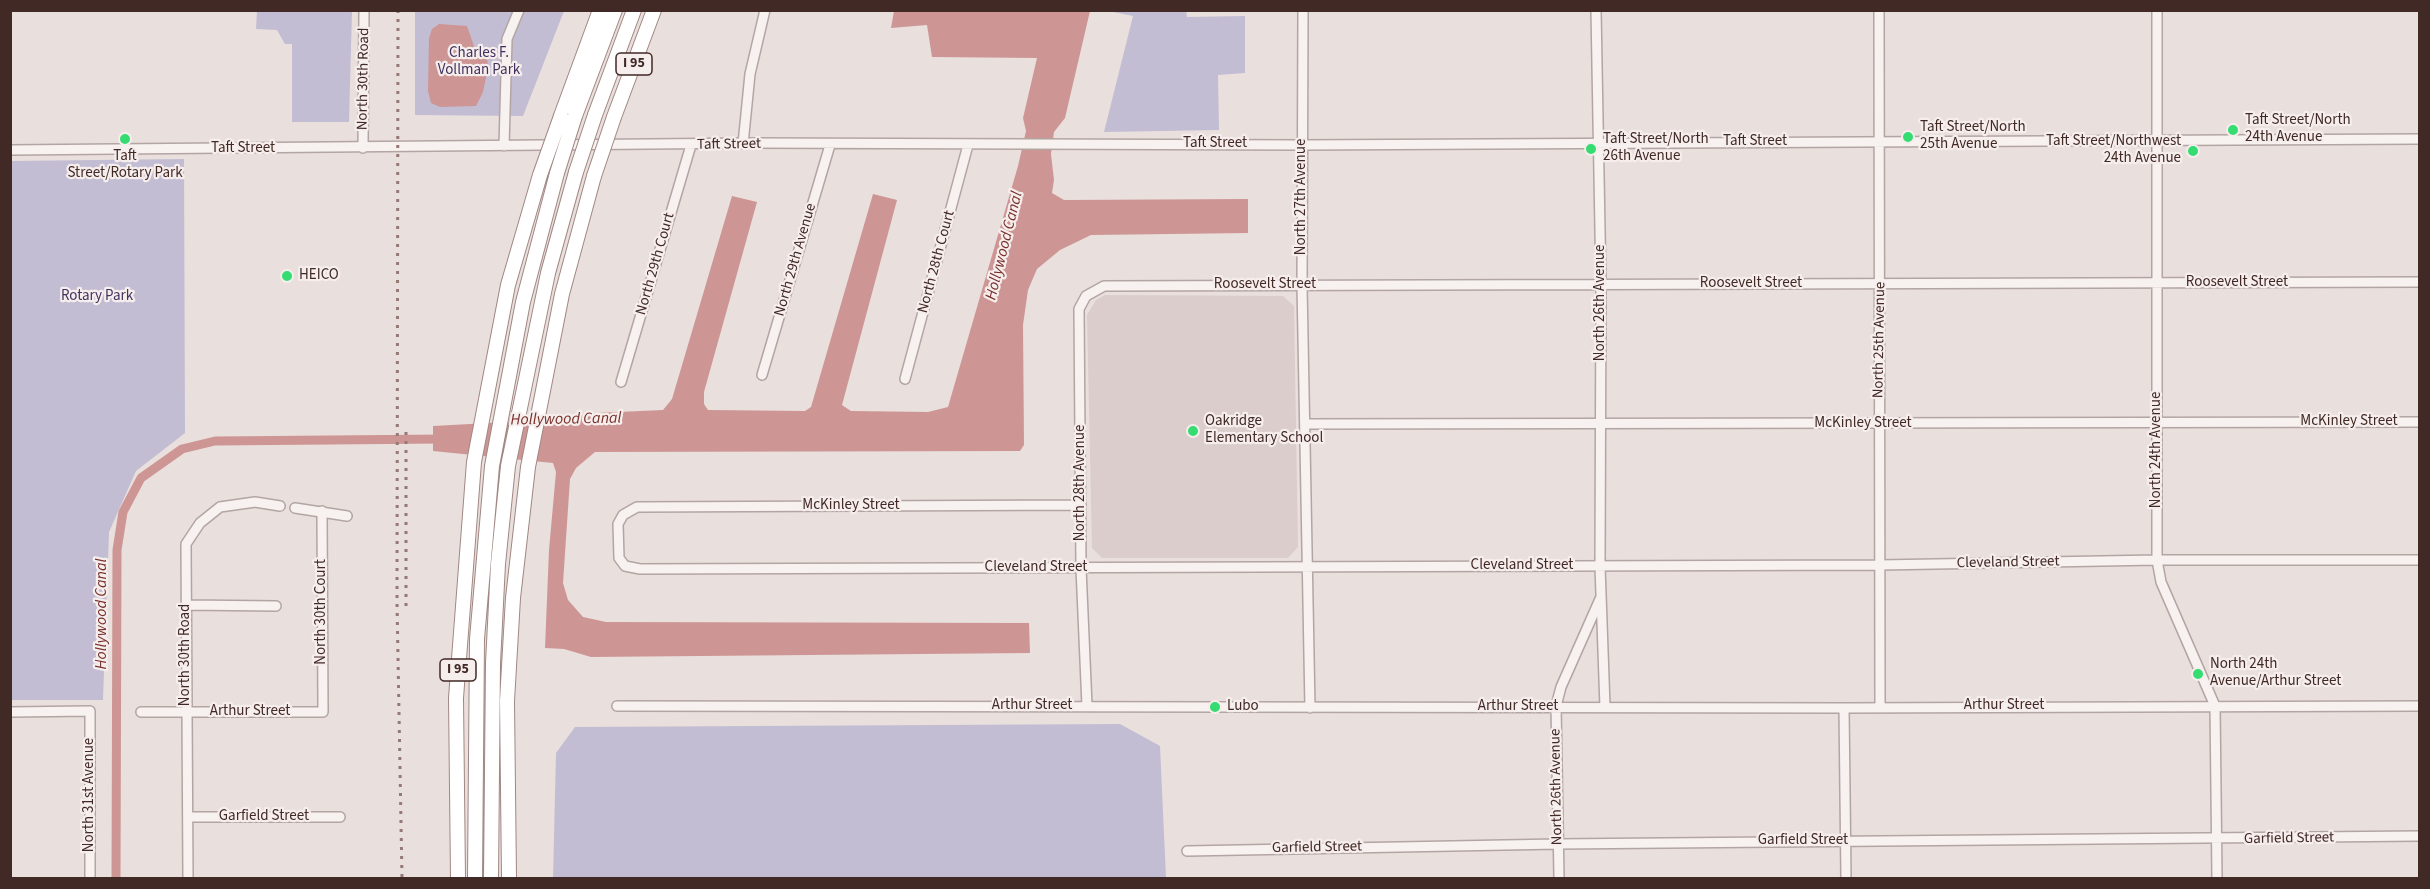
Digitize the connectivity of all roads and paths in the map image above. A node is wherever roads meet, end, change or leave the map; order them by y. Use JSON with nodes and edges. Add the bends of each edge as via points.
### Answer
{"nodes":[{"id":1,"x":364,"y":10,"type":"edge"},
{"id":2,"x":519,"y":10,"type":"edge"},
{"id":3,"x":600,"y":10,"type":"edge"},
{"id":4,"x":615,"y":10,"type":"edge"},
{"id":5,"x":634,"y":10,"type":"edge"},
{"id":6,"x":654,"y":10,"type":"edge"},
{"id":7,"x":765,"y":10,"type":"edge"},
{"id":8,"x":1303,"y":10,"type":"edge"},
{"id":9,"x":1596,"y":10,"type":"edge"},
{"id":10,"x":1879,"y":10,"type":"edge"},
{"id":11,"x":2157,"y":10,"type":"edge"},
{"id":12,"x":2420,"y":139,"type":"edge"},
{"id":13,"x":2158,"y":141,"type":"junction"},
{"id":14,"x":1600,"y":142,"type":"junction"},
{"id":15,"x":1879,"y":142,"type":"junction"},
{"id":16,"x":743,"y":144,"type":"junction"},
{"id":17,"x":691,"y":145,"type":"junction"},
{"id":18,"x":830,"y":145,"type":"junction"},
{"id":19,"x":968,"y":145,"type":"junction"},
{"id":20,"x":1302,"y":145,"type":"junction"},
{"id":21,"x":504,"y":146,"type":"junction"},
{"id":22,"x":363,"y":148,"type":"junction"},
{"id":23,"x":10,"y":150,"type":"edge"},
{"id":24,"x":2420,"y":282,"type":"edge"},
{"id":25,"x":1881,"y":283,"type":"junction"},
{"id":26,"x":2157,"y":283,"type":"junction"},
{"id":27,"x":1302,"y":285,"type":"junction"},
{"id":28,"x":1601,"y":285,"type":"junction"},
{"id":29,"x":1086,"y":296,"type":"joint"},
{"id":30,"x":762,"y":375,"type":"dead end"},
{"id":31,"x":905,"y":380,"type":"dead end"},
{"id":32,"x":621,"y":382,"type":"dead end"},
{"id":33,"x":2420,"y":422,"type":"edge"},
{"id":34,"x":2157,"y":423,"type":"junction"},
{"id":35,"x":1307,"y":424,"type":"junction"},
{"id":36,"x":1879,"y":424,"type":"junction"},
{"id":37,"x":1601,"y":425,"type":"junction"},
{"id":38,"x":1081,"y":505,"type":"junction"},
{"id":39,"x":280,"y":506,"type":"dead end"},
{"id":40,"x":295,"y":508,"type":"dead end"},
{"id":41,"x":322,"y":511,"type":"junction"},
{"id":42,"x":347,"y":516,"type":"dead end"},
{"id":43,"x":2157,"y":560,"type":"junction"},
{"id":44,"x":2420,"y":560,"type":"edge"},
{"id":45,"x":1880,"y":565,"type":"junction"},
{"id":46,"x":625,"y":566,"type":"joint"},
{"id":47,"x":1600,"y":566,"type":"junction"},
{"id":48,"x":1308,"y":567,"type":"junction"},
{"id":49,"x":1081,"y":568,"type":"junction"},
{"id":50,"x":1600,"y":596,"type":"junction"},
{"id":51,"x":186,"y":604,"type":"junction"},
{"id":52,"x":276,"y":606,"type":"dead end"},
{"id":53,"x":617,"y":706,"type":"dead end"},
{"id":54,"x":1087,"y":706,"type":"junction"},
{"id":55,"x":1556,"y":706,"type":"junction"},
{"id":56,"x":1880,"y":706,"type":"junction"},
{"id":57,"x":2215,"y":706,"type":"junction"},
{"id":58,"x":2420,"y":706,"type":"edge"},
{"id":59,"x":1605,"y":707,"type":"junction"},
{"id":60,"x":1310,"y":708,"type":"junction"},
{"id":61,"x":1844,"y":708,"type":"junction"},
{"id":62,"x":10,"y":712,"type":"edge"},
{"id":63,"x":141,"y":712,"type":"dead end"},
{"id":64,"x":186,"y":712,"type":"junction"},
{"id":65,"x":323,"y":712,"type":"joint"},
{"id":66,"x":189,"y":817,"type":"junction"},
{"id":67,"x":340,"y":817,"type":"dead end"},
{"id":68,"x":2420,"y":836,"type":"edge"},
{"id":69,"x":2217,"y":840,"type":"junction"},
{"id":70,"x":1846,"y":841,"type":"junction"},
{"id":71,"x":1558,"y":844,"type":"junction"},
{"id":72,"x":1187,"y":851,"type":"dead end"},
{"id":73,"x":90,"y":879,"type":"edge"},
{"id":74,"x":188,"y":879,"type":"edge"},
{"id":75,"x":458,"y":879,"type":"edge"},
{"id":76,"x":475,"y":879,"type":"edge"},
{"id":77,"x":491,"y":879,"type":"edge"},
{"id":78,"x":508,"y":879,"type":"edge"},
{"id":79,"x":1559,"y":879,"type":"edge"},
{"id":80,"x":1846,"y":879,"type":"edge"},
{"id":81,"x":2217,"y":879,"type":"edge"}],
"edges":[{"from":1,"to":22,"type":"street","name":"North 30th Road"},
{"from":2,"to":21,"type":"street","via":[[507,39]]},
{"from":3,"to":75,"type":"highway","number":"I 95","bridge":true,"via":[[540,175],[508,285],[474,462],[456,698]]},
{"from":4,"to":76,"type":"highway","bridge":true,"via":[[557,172],[523,302],[492,466],[477,639]]},
{"from":5,"to":77,"type":"highway","bridge":true,"via":[[594,115],[548,273],[508,466],[493,663]]},
{"from":6,"to":78,"type":"highway","number":"I 95","bridge":true,"via":[[594,176],[562,294],[537,412],[513,598],[507,701]]},
{"from":7,"to":16,"type":"street","via":[[748,82]]},
{"from":8,"to":20,"type":"street","name":"North 27th Avenue"},
{"from":9,"to":14,"type":"street","name":"North 26th Avenue"},
{"from":10,"to":15,"type":"street","name":"North 25th Avenue"},
{"from":11,"to":13,"type":"street","name":"North 24th Avenue"},
{"from":12,"to":13,"type":"street","name":"Taft Street"},
{"from":13,"to":15,"type":"street","name":"Taft Street"},
{"from":13,"to":26,"type":"street","name":"North 24th Avenue"},
{"from":14,"to":15,"type":"street","name":"Taft Street"},
{"from":14,"to":20,"type":"street","name":"Taft Street"},
{"from":14,"to":28,"type":"street","name":"North 26th Avenue"},
{"from":15,"to":25,"type":"street","name":"North 25th Avenue"},
{"from":16,"to":17,"type":"street","name":"Taft Street"},
{"from":16,"to":18,"type":"street","name":"Taft Street"},
{"from":17,"to":21,"type":"street","name":"Taft Street"},
{"from":17,"to":32,"type":"street","name":"North 29th Court"},
{"from":18,"to":19,"type":"street","name":"Taft Street"},
{"from":18,"to":30,"type":"street","name":"North 29th Avenue"},
{"from":19,"to":20,"type":"street","name":"Taft Street"},
{"from":19,"to":31,"type":"street","name":"North 28th Court"},
{"from":20,"to":27,"type":"street","name":"North 27th Avenue"},
{"from":21,"to":22,"type":"street","name":"Taft Street"},
{"from":22,"to":23,"type":"street","name":"Taft Street"},
{"from":24,"to":26,"type":"street","name":"Roosevelt Street"},
{"from":25,"to":26,"type":"street","name":"Roosevelt Street"},
{"from":25,"to":28,"type":"street","name":"Roosevelt Street"},
{"from":25,"to":36,"type":"street","name":"North 25th Avenue"},
{"from":26,"to":34,"type":"street","name":"North 24th Avenue"},
{"from":27,"to":28,"type":"street","name":"Roosevelt Street"},
{"from":27,"to":29,"type":"street","name":"Roosevelt Street","via":[[1104,286]]},
{"from":27,"to":35,"type":"street","name":"North 27th Avenue"},
{"from":28,"to":37,"type":"street","name":"North 26th Avenue"},
{"from":29,"to":38,"type":"street","name":"North 28th Avenue","via":[[1079,309]]},
{"from":33,"to":34,"type":"street","name":"McKinley Street"},
{"from":34,"to":36,"type":"street","name":"McKinley Street"},
{"from":34,"to":43,"type":"street","name":"North 24th Avenue"},
{"from":35,"to":37,"type":"street","name":"McKinley Street"},
{"from":35,"to":48,"type":"street","name":"North 27th Avenue"},
{"from":36,"to":37,"type":"street","name":"McKinley Street"},
{"from":36,"to":45,"type":"street","name":"North 25th Avenue"},
{"from":37,"to":47,"type":"street","name":"North 26th Avenue"},
{"from":38,"to":46,"type":"street","name":"McKinley Street","via":[[637,507],[623,515],[618,524],[619,558]]},
{"from":38,"to":49,"type":"street","name":"North 28th Avenue"},
{"from":39,"to":51,"type":"street","name":"North 30th Road","via":[[255,502],[220,507],[200,523],[186,544]]},
{"from":40,"to":41,"type":"street"},
{"from":41,"to":42,"type":"street"},
{"from":41,"to":65,"type":"street","name":"North 30th Court"},
{"from":43,"to":44,"type":"street","name":"Cleveland Street"},
{"from":43,"to":45,"type":"street","name":"Cleveland Street"},
{"from":43,"to":57,"type":"street","name":"North 24th Avenue","via":[[2161,582]]},
{"from":45,"to":47,"type":"street","name":"Cleveland Street"},
{"from":45,"to":56,"type":"street","name":"North 25th Avenue"},
{"from":46,"to":49,"type":"street","name":"Cleveland Street"},
{"from":47,"to":48,"type":"street","name":"Cleveland Street"},
{"from":47,"to":50,"type":"street","name":"North 26th Avenue"},
{"from":48,"to":49,"type":"street","name":"Cleveland Street"},
{"from":48,"to":60,"type":"street","name":"North 27th Avenue"},
{"from":49,"to":54,"type":"street","name":"North 28th Avenue"},
{"from":50,"to":55,"type":"street","name":"North 26th Avenue"},
{"from":50,"to":59,"type":"street","name":"North 26th Avenue"},
{"from":51,"to":52,"type":"street"},
{"from":51,"to":64,"type":"street","name":"North 30th Road"},
{"from":53,"to":54,"type":"street","name":"Arthur Street"},
{"from":54,"to":60,"type":"street","name":"Arthur Street"},
{"from":55,"to":59,"type":"street","name":"Arthur Street"},
{"from":55,"to":60,"type":"street","name":"Arthur Street"},
{"from":55,"to":71,"type":"street","name":"North 26th Avenue"},
{"from":56,"to":57,"type":"street","name":"Arthur Street"},
{"from":56,"to":61,"type":"street","name":"Arthur Street"},
{"from":57,"to":58,"type":"street","name":"Arthur Street"},
{"from":57,"to":69,"type":"street","name":"North 24th Avenue"},
{"from":59,"to":61,"type":"street","name":"Arthur Street"},
{"from":61,"to":70,"type":"street"},
{"from":62,"to":73,"type":"street","name":"North 31st Avenue","via":[[90,711]]},
{"from":63,"to":64,"type":"street","name":"Arthur Street"},
{"from":64,"to":65,"type":"street","name":"Arthur Street"},
{"from":64,"to":66,"type":"street","name":"North 30th Road"},
{"from":66,"to":67,"type":"street","name":"Garfield Street"},
{"from":66,"to":74,"type":"street","name":"North 30th Road"},
{"from":68,"to":69,"type":"street","name":"Garfield Street"},
{"from":69,"to":70,"type":"street","name":"Garfield Street"},
{"from":69,"to":81,"type":"street","name":"North 24th Avenue"},
{"from":70,"to":71,"type":"street","name":"Garfield Street"},
{"from":70,"to":80,"type":"street"},
{"from":71,"to":72,"type":"street","name":"Garfield Street"},
{"from":71,"to":79,"type":"street","name":"North 26th Avenue"}]}
